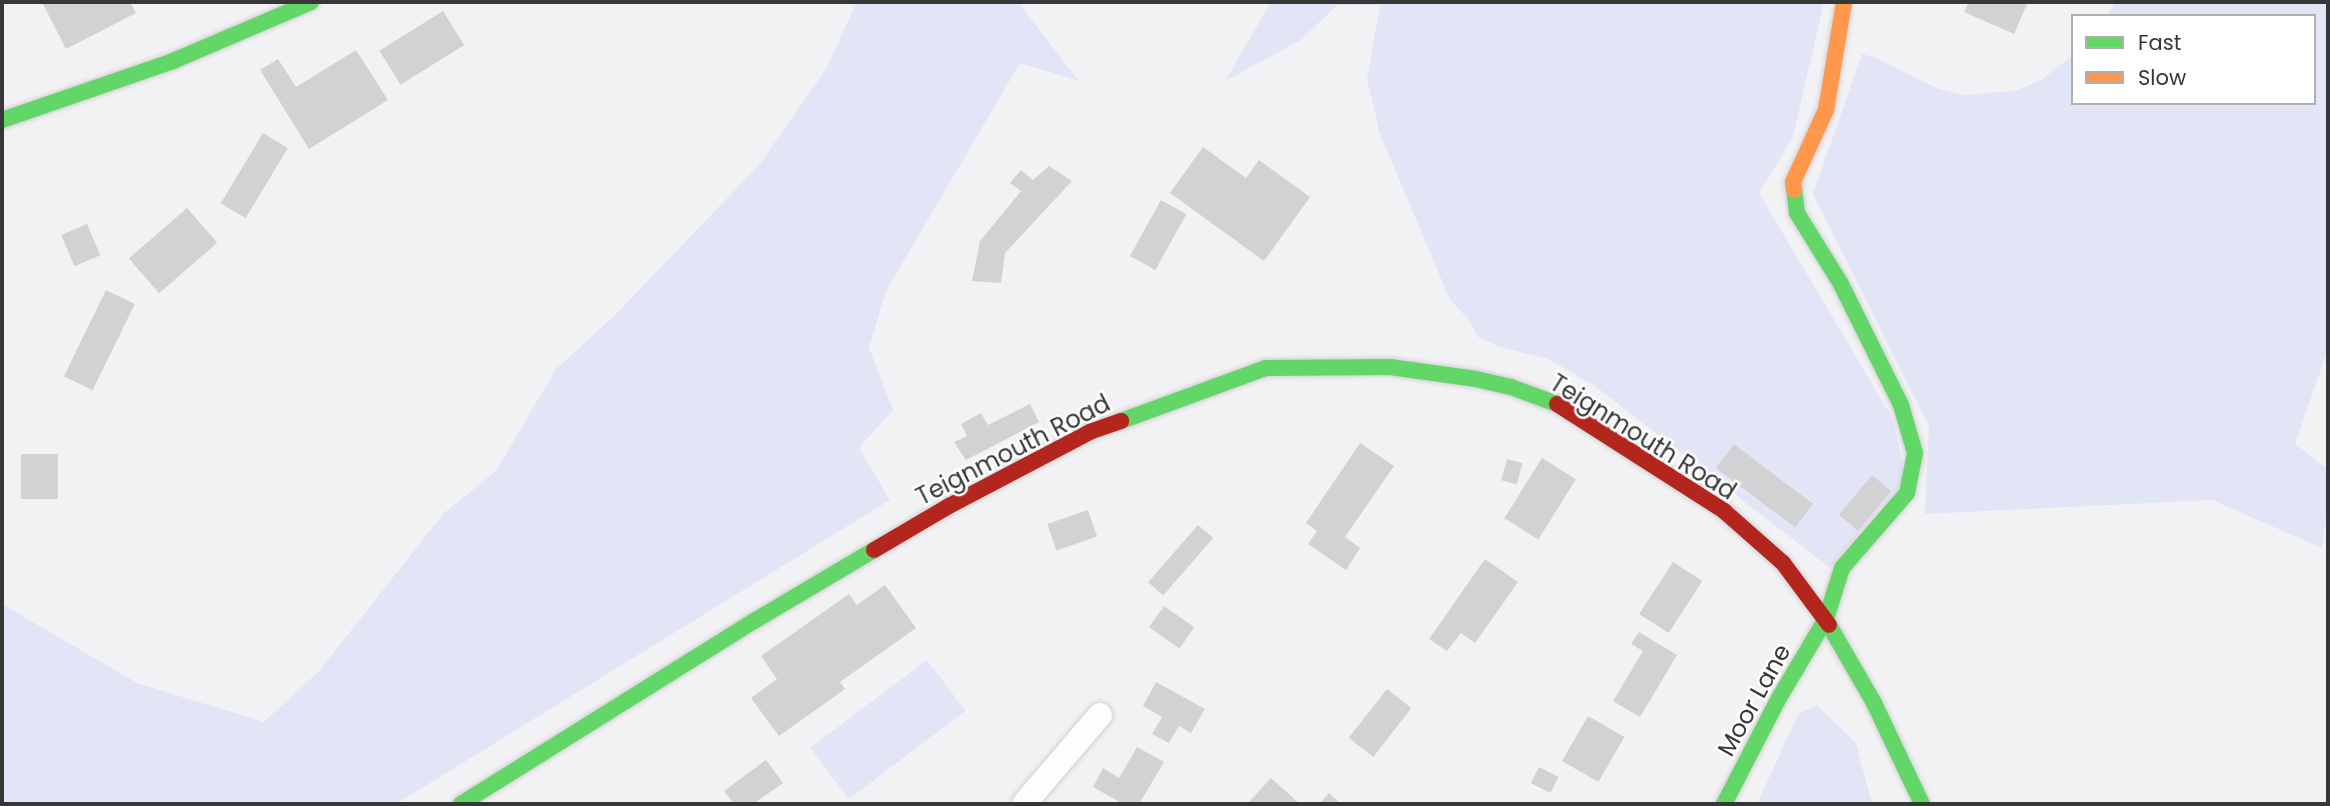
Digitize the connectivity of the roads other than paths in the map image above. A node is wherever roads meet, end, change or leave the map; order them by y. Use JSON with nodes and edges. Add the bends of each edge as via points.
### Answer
{"nodes":[{"id":1,"x":310,"y":2,"type":"edge"},
{"id":2,"x":1844,"y":2,"type":"edge"},
{"id":3,"x":2,"y":120,"type":"edge"},
{"id":4,"x":1826,"y":619,"type":"junction"},
{"id":5,"x":1100,"y":715,"type":"dead end"},
{"id":6,"x":461,"y":804,"type":"edge"},
{"id":7,"x":1024,"y":804,"type":"edge"},
{"id":8,"x":1724,"y":804,"type":"edge"},
{"id":9,"x":1922,"y":804,"type":"edge"}],
"edges":[{"from":1,"to":3,"type":"main road","via":[[173,61]]},
{"from":2,"to":4,"type":"main road","name":"Moor Lane","via":[[1826,110],[1793,182],[1797,213],[1841,284],[1901,405],[1915,453],[1907,493],[1842,568]]},
{"from":4,"to":6,"type":"main road","name":"Teignmouth Road","via":[[1783,563],[1724,512],[1556,404],[1476,379],[1390,367],[1266,368],[1092,431],[948,506]]},
{"from":4,"to":8,"type":"main road","name":"Moor Lane"},
{"from":4,"to":9,"type":"main road","name":"Teignmouth Road","via":[[1874,703]]},
{"from":5,"to":7,"type":"street"}]}
